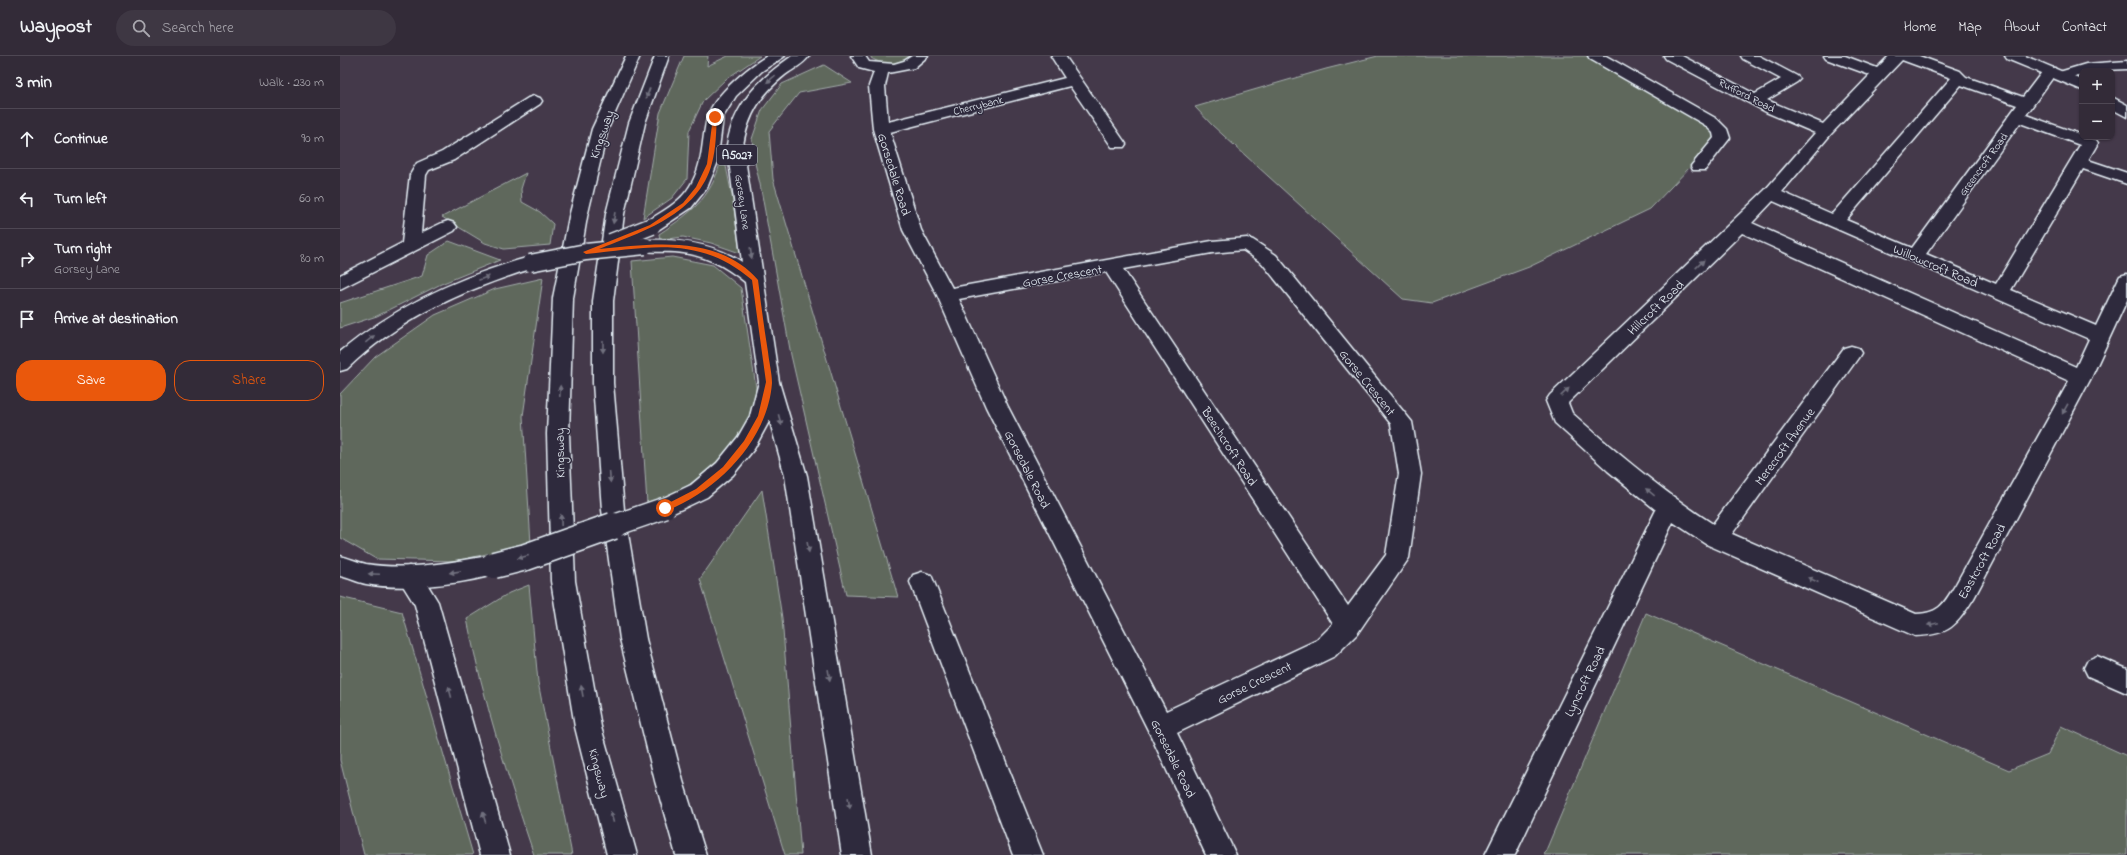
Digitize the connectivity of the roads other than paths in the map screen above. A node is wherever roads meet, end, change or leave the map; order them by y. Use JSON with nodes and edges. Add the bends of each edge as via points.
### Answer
{"nodes":[{"id":1,"x":633,"y":56,"type":"edge"},
{"id":2,"x":662,"y":56,"type":"edge"},
{"id":3,"x":778,"y":56,"type":"edge"},
{"id":4,"x":802,"y":56,"type":"edge"},
{"id":5,"x":858,"y":56,"type":"edge"},
{"id":6,"x":921,"y":56,"type":"edge"},
{"id":7,"x":1058,"y":56,"type":"edge"},
{"id":8,"x":1595,"y":56,"type":"edge"},
{"id":9,"x":1671,"y":56,"type":"edge"},
{"id":10,"x":1748,"y":56,"type":"edge"},
{"id":11,"x":1832,"y":56,"type":"edge"},
{"id":12,"x":1897,"y":56,"type":"edge"},
{"id":13,"x":1905,"y":56,"type":"edge"},
{"id":14,"x":2012,"y":56,"type":"edge"},
{"id":15,"x":2127,"y":65,"type":"edge"},
{"id":16,"x":882,"y":69,"type":"junction"},
{"id":17,"x":1880,"y":74,"type":"junction"},
{"id":18,"x":2056,"y":74,"type":"junction"},
{"id":19,"x":1958,"y":79,"type":"junction"},
{"id":20,"x":1074,"y":80,"type":"junction"},
{"id":21,"x":2079,"y":84,"type":"edge"},
{"id":22,"x":1755,"y":100,"type":"junction"},
{"id":23,"x":534,"y":101,"type":"dead end"},
{"id":24,"x":2027,"y":103,"type":"junction"},
{"id":25,"x":2115,"y":104,"type":"edge"},
{"id":26,"x":2127,"y":112,"type":"edge"},
{"id":27,"x":2017,"y":117,"type":"junction"},
{"id":28,"x":881,"y":129,"type":"junction"},
{"id":29,"x":1825,"y":131,"type":"junction"},
{"id":30,"x":1118,"y":144,"type":"dead end"},
{"id":31,"x":2079,"y":162,"type":"junction"},
{"id":32,"x":1699,"y":166,"type":"dead end"},
{"id":33,"x":2127,"y":179,"type":"edge"},
{"id":34,"x":1771,"y":194,"type":"junction"},
{"id":35,"x":1835,"y":221,"type":"junction"},
{"id":36,"x":1740,"y":225,"type":"junction"},
{"id":37,"x":448,"y":227,"type":"dead end"},
{"id":38,"x":411,"y":246,"type":"junction"},
{"id":39,"x":586,"y":252,"type":"junction"},
{"id":40,"x":1915,"y":256,"type":"junction"},
{"id":41,"x":1112,"y":266,"type":"junction"},
{"id":42,"x":755,"y":280,"type":"junction"},
{"id":43,"x":2127,"y":280,"type":"edge"},
{"id":44,"x":340,"y":283,"type":"edge"},
{"id":45,"x":2000,"y":293,"type":"junction"},
{"id":46,"x":947,"y":295,"type":"junction"},
{"id":47,"x":2101,"y":336,"type":"junction"},
{"id":48,"x":1851,"y":353,"type":"dead end"},
{"id":49,"x":340,"y":364,"type":"edge"},
{"id":50,"x":2081,"y":378,"type":"junction"},
{"id":51,"x":769,"y":382,"type":"junction"},
{"id":52,"x":1669,"y":507,"type":"junction"},
{"id":53,"x":1716,"y":538,"type":"junction"},
{"id":54,"x":340,"y":566,"type":"edge"},
{"id":55,"x":409,"y":576,"type":"junction"},
{"id":56,"x":922,"y":582,"type":"dead end"},
{"id":57,"x":1348,"y":626,"type":"junction"},
{"id":58,"x":2097,"y":668,"type":"dead end"},
{"id":59,"x":2127,"y":681,"type":"edge"},
{"id":60,"x":1160,"y":727,"type":"junction"},
{"id":61,"x":495,"y":855,"type":"edge"},
{"id":62,"x":622,"y":855,"type":"edge"},
{"id":63,"x":691,"y":855,"type":"edge"},
{"id":64,"x":857,"y":855,"type":"edge"},
{"id":65,"x":1028,"y":855,"type":"edge"},
{"id":66,"x":1221,"y":855,"type":"edge"},
{"id":67,"x":1500,"y":855,"type":"edge"}],
"edges":[{"from":62,"to":1,"type":"main road","name":"Kingsway","one_way":true,"via":[[588,727],[563,581],[558,434],[563,298],[578,217],[600,129]]},
{"from":2,"to":63,"type":"main road","one_way":true,"via":[[637,123],[615,214],[603,301],[603,383],[613,510],[633,639],[669,781]]},
{"from":3,"to":39,"type":"main road","number":"A5027","bridge":true,"via":[[757,68],[730,94],[715,117],[709,164],[698,188],[685,204],[652,226]]},
{"from":4,"to":42,"type":"main road","name":"Gorsey Lane","number":"A5027","one_way":true,"via":[[761,88],[750,101],[736,131],[735,145]]},
{"from":5,"to":16,"type":"main road","via":[[864,65]]},
{"from":6,"to":16,"type":"main road","via":[[903,67]]},
{"from":7,"to":20,"type":"main road"},
{"from":8,"to":32,"type":"main road","via":[[1711,122],[1721,132],[1722,138]]},
{"from":9,"to":22,"type":"main road","name":"Rufford Road"},
{"from":10,"to":22,"type":"main road","via":[[1792,79]]},
{"from":11,"to":17,"type":"main road"},
{"from":12,"to":17,"type":"main road","name":"Hillcroft Road"},
{"from":13,"to":19,"type":"main road","via":[[1955,74]]},
{"from":14,"to":18,"type":"main road"},
{"from":15,"to":18,"type":"main road"},
{"from":16,"to":28,"type":"main road","name":"Gorsedale Road","via":[[877,86]]},
{"from":17,"to":29,"type":"main road","name":"Hillcroft Road"},
{"from":18,"to":21,"type":"main road"},
{"from":18,"to":24,"type":"main road","name":"Greencroft Road"},
{"from":19,"to":24,"type":"main road"},
{"from":19,"to":35,"type":"main road"},
{"from":20,"to":28,"type":"main road","name":"Cherrybank"},
{"from":20,"to":30,"type":"main road"},
{"from":22,"to":29,"type":"main road","name":"Rufford Road"},
{"from":23,"to":38,"type":"main road","via":[[448,156],[423,167],[418,175]]},
{"from":24,"to":27,"type":"main road","name":"Greencroft Road"},
{"from":25,"to":26,"type":"main road"},
{"from":27,"to":31,"type":"main road","via":[[2090,143]]},
{"from":27,"to":40,"type":"main road","name":"Greencroft Road"},
{"from":28,"to":46,"type":"main road","name":"Gorsedale Road","via":[[912,230]]},
{"from":29,"to":34,"type":"main road","name":"Hillcroft Road"},
{"from":31,"to":33,"type":"main road"},
{"from":31,"to":45,"type":"main road"},
{"from":34,"to":35,"type":"main road","name":"Willowcroft Road"},
{"from":34,"to":36,"type":"main road","name":"Hillcroft Road"},
{"from":35,"to":40,"type":"main road","name":"Willowcroft Road"},
{"from":36,"to":50,"type":"main road"},
{"from":52,"to":36,"type":"main road","name":"Hillcroft Road","one_way":true,"via":[[1563,418],[1557,401]]},
{"from":37,"to":38,"type":"main road"},
{"from":38,"to":44,"type":"main road"},
{"from":39,"to":42,"type":"main road","bridge":true,"via":[[645,246],[691,247],[710,252],[738,265]]},
{"from":49,"to":39,"type":"main road","one_way":true,"bridge":true,"via":[[375,335],[438,298],[480,279],[530,263]]},
{"from":40,"to":45,"type":"main road","name":"Willowcroft Road"},
{"from":41,"to":46,"type":"main road","name":"Gorse Crescent"},
{"from":41,"to":57,"type":"main road","name":"Beechcroft Road"},
{"from":41,"to":57,"type":"main road","name":"Gorse Crescent","via":[[1212,247],[1247,244],[1269,259],[1401,422],[1410,474],[1396,558]]},
{"from":42,"to":51,"type":"main road","name":"Gorsey Lane"},
{"from":43,"to":47,"type":"main road","name":"Eastcroft Road"},
{"from":45,"to":47,"type":"main road","name":"Willowcroft Road"},
{"from":46,"to":60,"type":"main road","name":"Gorsedale Road","via":[[997,407]]},
{"from":47,"to":50,"type":"main road","name":"Eastcroft Road"},
{"from":48,"to":53,"type":"main road","name":"Merecroft Avenue"},
{"from":50,"to":53,"type":"main road","name":"Eastcroft Road","one_way":true,"via":[[1965,591],[1945,620],[1932,625],[1915,625]]},
{"from":51,"to":55,"type":"main road","one_way":true,"bridge":true,"via":[[761,416],[746,443],[725,469],[698,491],[665,508],[526,557],[452,573]]},
{"from":51,"to":64,"type":"main road","one_way":true,"via":[[796,476]]},
{"from":52,"to":53,"type":"main road","name":"Hillcroft Road"},
{"from":52,"to":67,"type":"main road","name":"Lyncroft Road"},
{"from":55,"to":54,"type":"main road","one_way":true,"via":[[366,574]]},
{"from":61,"to":55,"type":"main road","one_way":true,"via":[[426,602]]},
{"from":56,"to":65,"type":"main road"},
{"from":57,"to":60,"type":"main road","name":"Gorse Crescent","via":[[1326,648]]},
{"from":58,"to":59,"type":"main road"},
{"from":60,"to":66,"type":"main road","name":"Gorsedale Road"}]}
